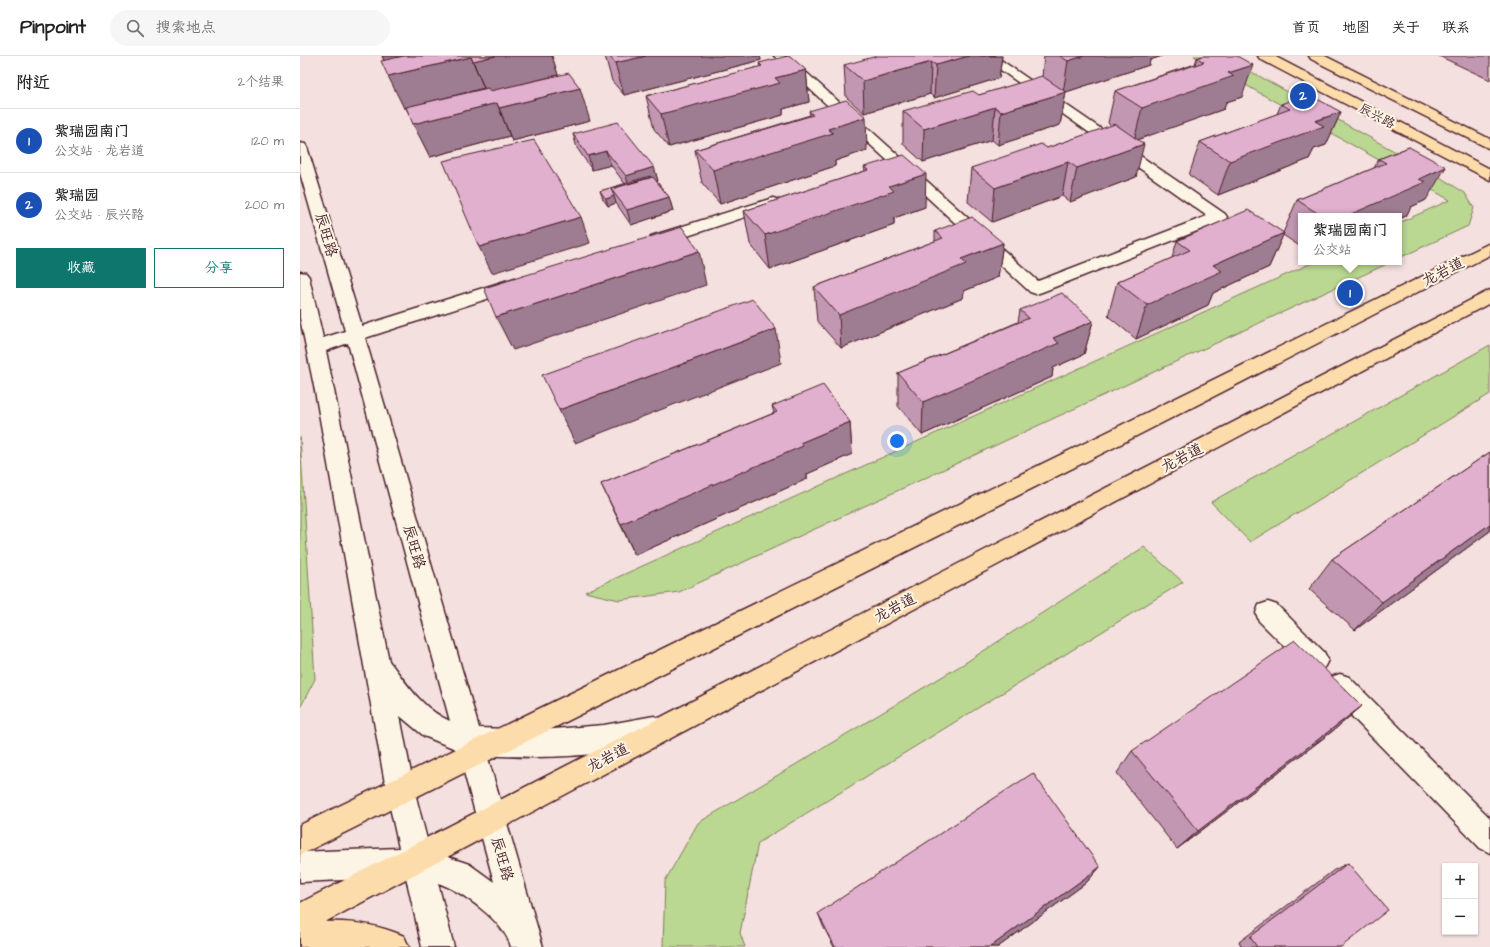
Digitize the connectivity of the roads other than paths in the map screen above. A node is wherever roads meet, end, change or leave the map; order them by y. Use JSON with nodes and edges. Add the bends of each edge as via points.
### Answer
{"nodes":[{"id":1,"x":780,"y":56,"type":"edge"},
{"id":2,"x":987,"y":56,"type":"edge"},
{"id":3,"x":1264,"y":56,"type":"edge"},
{"id":4,"x":1315,"y":56,"type":"edge"},
{"id":5,"x":1490,"y":145,"type":"edge"},
{"id":6,"x":300,"y":147,"type":"edge"},
{"id":7,"x":1490,"y":175,"type":"edge"},
{"id":8,"x":785,"y":199,"type":"edge"},
{"id":9,"x":642,"y":244,"type":"edge"},
{"id":10,"x":1490,"y":248,"type":"edge"},
{"id":11,"x":300,"y":277,"type":"edge"},
{"id":12,"x":529,"y":280,"type":"edge"},
{"id":13,"x":1490,"y":296,"type":"edge"},
{"id":14,"x":355,"y":335,"type":"junction"},
{"id":15,"x":316,"y":347,"type":"junction"},
{"id":16,"x":1268,"y":613,"type":"dead end"},
{"id":17,"x":375,"y":664,"type":"junction"},
{"id":18,"x":672,"y":724,"type":"junction"},
{"id":19,"x":498,"y":742,"type":"junction"},
{"id":20,"x":470,"y":748,"type":"junction"},
{"id":21,"x":400,"y":789,"type":"junction"},
{"id":22,"x":491,"y":819,"type":"junction"},
{"id":23,"x":1490,"y":838,"type":"edge"},
{"id":24,"x":300,"y":840,"type":"edge"},
{"id":25,"x":414,"y":861,"type":"junction"},
{"id":26,"x":300,"y":867,"type":"edge"},
{"id":27,"x":300,"y":919,"type":"edge"},
{"id":28,"x":300,"y":940,"type":"edge"},
{"id":29,"x":526,"y":942,"type":"edge"},
{"id":30,"x":393,"y":947,"type":"edge"},
{"id":31,"x":438,"y":947,"type":"edge"}],
"edges":[{"from":1,"to":2,"type":"street","via":[[891,166],[1036,288],[1219,217]]},
{"from":3,"to":7,"type":"main road","name":"辰兴路"},
{"from":4,"to":5,"type":"main road","name":"辰兴路"},
{"from":6,"to":14,"type":"street","name":"辰旺路"},
{"from":8,"to":9,"type":"street"},
{"from":10,"to":19,"type":"main road","name":"龙岩道","via":[[1100,445]]},
{"from":11,"to":15,"type":"street"},
{"from":12,"to":14,"type":"street"},
{"from":13,"to":18,"type":"main road","name":"龙岩道"},
{"from":14,"to":15,"type":"street"},
{"from":14,"to":20,"type":"street","name":"辰旺路"},
{"from":15,"to":17,"type":"street"},
{"from":16,"to":23,"type":"street"},
{"from":17,"to":20,"type":"street","via":[[404,703],[415,713],[433,727]]},
{"from":17,"to":21,"type":"street"},
{"from":18,"to":19,"type":"street","via":[[595,740]]},
{"from":18,"to":22,"type":"main road","name":"龙岩道"},
{"from":19,"to":20,"type":"street"},
{"from":20,"to":21,"type":"main road"},
{"from":20,"to":22,"type":"street","name":"辰旺路"},
{"from":21,"to":24,"type":"main road"},
{"from":21,"to":25,"type":"street"},
{"from":22,"to":25,"type":"main road","name":"龙岩道"},
{"from":22,"to":29,"type":"street","name":"辰旺路"},
{"from":25,"to":26,"type":"street"},
{"from":25,"to":27,"type":"main road","name":"龙岩道"},
{"from":25,"to":29,"type":"street","via":[[458,875],[502,906]]},
{"from":25,"to":31,"type":"street"},
{"from":28,"to":30,"type":"main road","via":[[336,937],[378,941]]}]}
